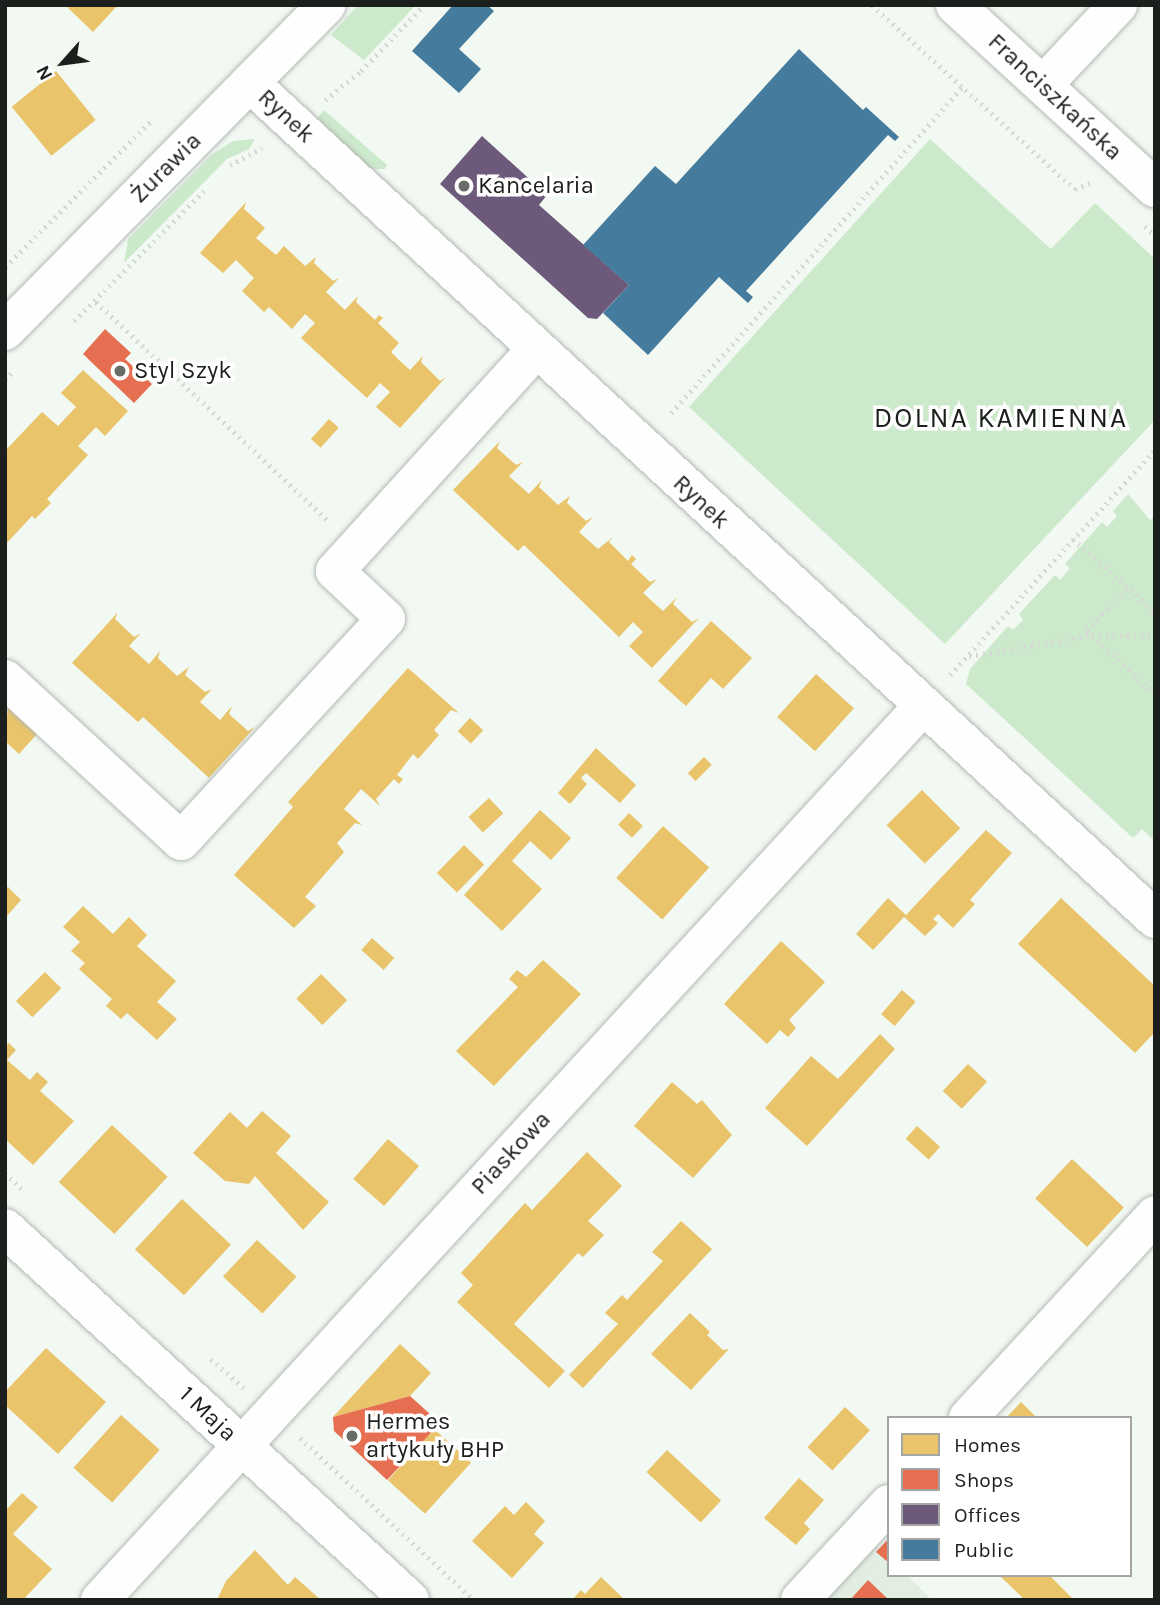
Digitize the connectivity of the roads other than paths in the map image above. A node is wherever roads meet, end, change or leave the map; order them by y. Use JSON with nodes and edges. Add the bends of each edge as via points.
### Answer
{"nodes":[{"id":1,"x":327,"y":5,"type":"edge"},
{"id":2,"x":955,"y":5,"type":"edge"},
{"id":3,"x":1118,"y":5,"type":"edge"},
{"id":4,"x":250,"y":83,"type":"junction"},
{"id":5,"x":1043,"y":85,"type":"junction"},
{"id":6,"x":1145,"y":203,"type":"edge"},
{"id":7,"x":5,"y":331,"type":"edge"},
{"id":8,"x":536,"y":349,"type":"junction"},
{"id":9,"x":5,"y":679,"type":"edge"},
{"id":10,"x":923,"y":706,"type":"junction"},
{"id":11,"x":1155,"y":919,"type":"edge"},
{"id":12,"x":1155,"y":1215,"type":"edge"},
{"id":13,"x":5,"y":1228,"type":"edge"},
{"id":14,"x":970,"y":1416,"type":"edge"},
{"id":15,"x":242,"y":1446,"type":"junction"},
{"id":16,"x":887,"y":1506,"type":"edge"},
{"id":17,"x":100,"y":1600,"type":"edge"},
{"id":18,"x":410,"y":1600,"type":"edge"},
{"id":19,"x":800,"y":1600,"type":"edge"}],
"edges":[{"from":1,"to":4,"type":"street","name":"Żurawia"},
{"from":2,"to":5,"type":"street","name":"Franciszkańska"},
{"from":3,"to":5,"type":"street"},
{"from":4,"to":7,"type":"street","name":"Żurawia"},
{"from":4,"to":8,"type":"street","name":"Rynek"},
{"from":5,"to":6,"type":"street","name":"Franciszkańska"},
{"from":8,"to":9,"type":"street","via":[[335,571],[386,619],[181,841]]},
{"from":8,"to":10,"type":"street","name":"Rynek"},
{"from":10,"to":11,"type":"street","name":"Rynek"},
{"from":10,"to":15,"type":"street","name":"Piaskowa"},
{"from":12,"to":14,"type":"street"},
{"from":13,"to":15,"type":"street","name":"1 Maja"},
{"from":15,"to":17,"type":"street","name":"Piaskowa"},
{"from":15,"to":18,"type":"street","name":"1 Maja"},
{"from":16,"to":19,"type":"street"}]}
